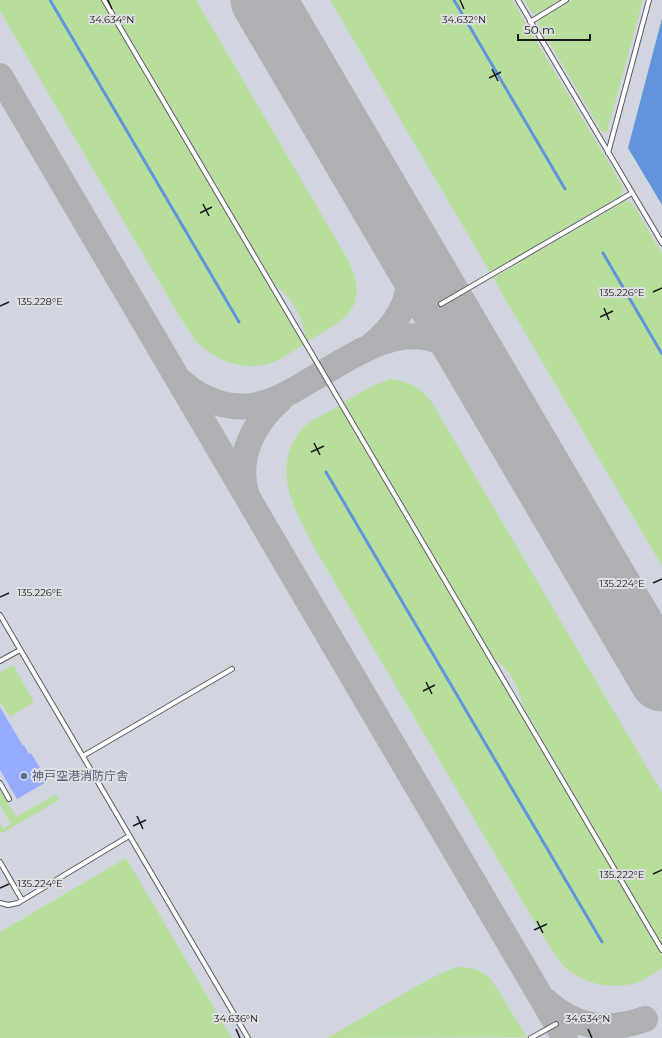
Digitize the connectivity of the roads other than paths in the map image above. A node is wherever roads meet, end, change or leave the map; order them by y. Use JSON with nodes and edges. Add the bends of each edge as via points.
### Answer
{"nodes":[{"id":1,"x":104,"y":0,"type":"edge"},
{"id":2,"x":518,"y":0,"type":"edge"},
{"id":3,"x":566,"y":0,"type":"edge"},
{"id":4,"x":649,"y":0,"type":"edge"},
{"id":5,"x":530,"y":22,"type":"junction"},
{"id":6,"x":608,"y":153,"type":"junction"},
{"id":7,"x":632,"y":193,"type":"junction"},
{"id":8,"x":662,"y":243,"type":"edge"},
{"id":9,"x":442,"y":304,"type":"dead end"},
{"id":10,"x":0,"y":615,"type":"edge"},
{"id":11,"x":20,"y":650,"type":"junction"},
{"id":12,"x":0,"y":661,"type":"edge"},
{"id":13,"x":232,"y":669,"type":"dead end"},
{"id":14,"x":83,"y":756,"type":"junction"},
{"id":15,"x":0,"y":783,"type":"edge"},
{"id":16,"x":9,"y":799,"type":"dead end"},
{"id":17,"x":129,"y":836,"type":"junction"},
{"id":18,"x":0,"y":862,"type":"edge"},
{"id":19,"x":22,"y":900,"type":"junction"},
{"id":20,"x":0,"y":903,"type":"edge"},
{"id":21,"x":662,"y":950,"type":"edge"},
{"id":22,"x":556,"y":1024,"type":"dead end"},
{"id":23,"x":248,"y":1038,"type":"edge"},
{"id":24,"x":531,"y":1038,"type":"edge"}],
"edges":[{"from":1,"to":21,"type":"lane"},
{"from":2,"to":5,"type":"lane"},
{"from":3,"to":5,"type":"lane"},
{"from":4,"to":6,"type":"lane"},
{"from":5,"to":6,"type":"lane"},
{"from":6,"to":7,"type":"lane"},
{"from":7,"to":8,"type":"lane"},
{"from":7,"to":9,"type":"lane"},
{"from":10,"to":11,"type":"lane"},
{"from":11,"to":12,"type":"lane"},
{"from":11,"to":14,"type":"lane"},
{"from":13,"to":14,"type":"lane"},
{"from":14,"to":17,"type":"lane"},
{"from":15,"to":16,"type":"lane"},
{"from":17,"to":19,"type":"lane"},
{"from":17,"to":23,"type":"lane"},
{"from":18,"to":19,"type":"lane"},
{"from":19,"to":20,"type":"lane","via":[[12,905]]},
{"from":22,"to":24,"type":"lane"}]}
